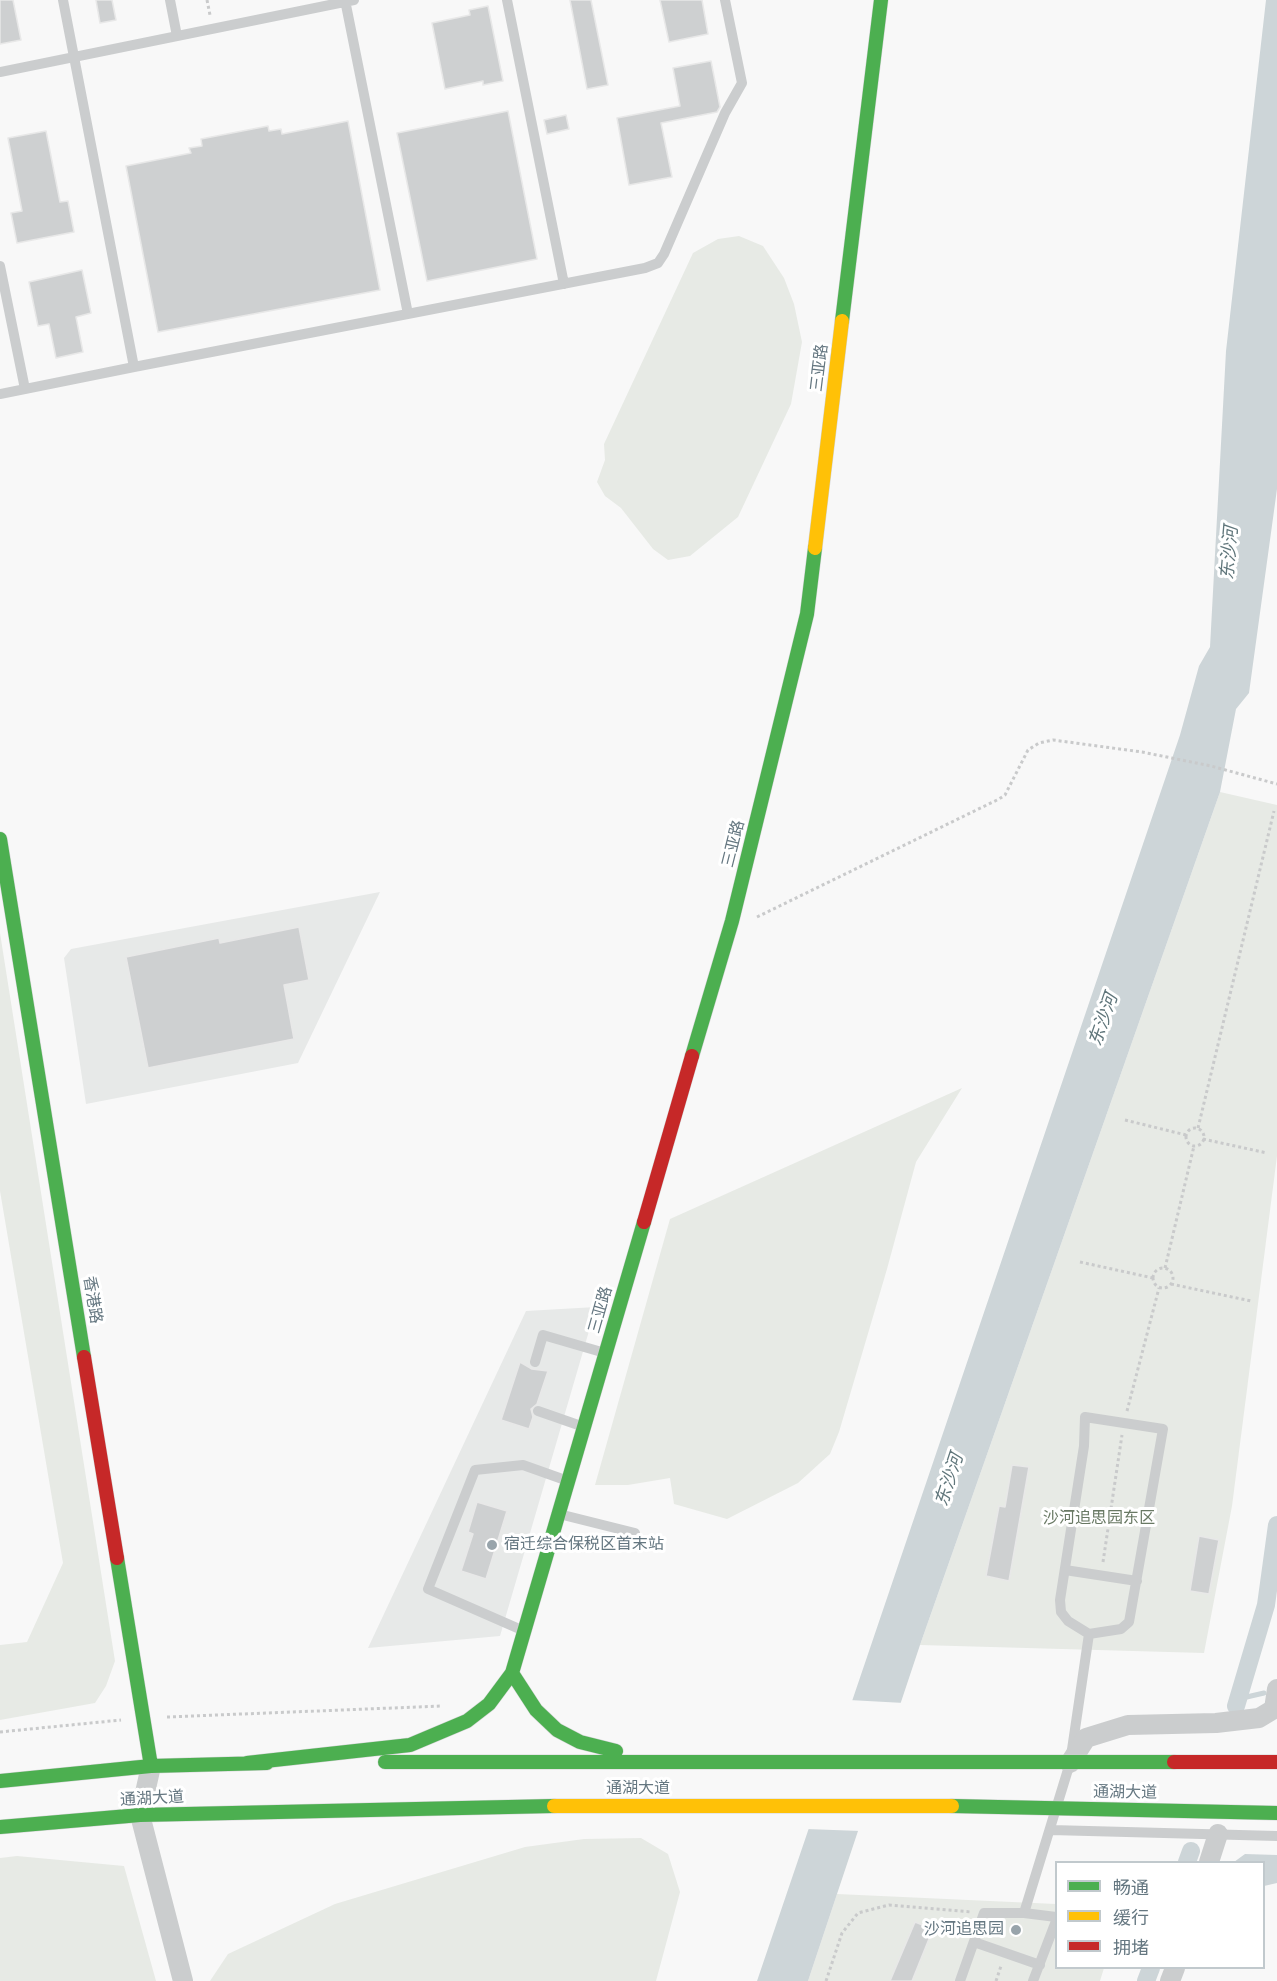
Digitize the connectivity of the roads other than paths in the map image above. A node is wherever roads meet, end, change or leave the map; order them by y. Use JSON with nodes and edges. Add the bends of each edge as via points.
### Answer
{"nodes":[{"id":1,"x":63,"y":0,"type":"edge"},
{"id":2,"x":170,"y":0,"type":"edge"},
{"id":3,"x":507,"y":0,"type":"edge"},
{"id":4,"x":725,"y":0,"type":"edge"},
{"id":5,"x":881,"y":0,"type":"edge"},
{"id":6,"x":348,"y":1,"type":"edge"},
{"id":7,"x":177,"y":36,"type":"junction"},
{"id":8,"x":74,"y":57,"type":"junction"},
{"id":9,"x":0,"y":72,"type":"edge"},
{"id":10,"x":0,"y":266,"type":"edge"},
{"id":11,"x":564,"y":284,"type":"junction"},
{"id":12,"x":408,"y":314,"type":"junction"},
{"id":13,"x":134,"y":367,"type":"junction"},
{"id":14,"x":25,"y":389,"type":"junction"},
{"id":15,"x":0,"y":394,"type":"edge"},
{"id":16,"x":0,"y":839,"type":"edge"},
{"id":17,"x":606,"y":1353,"type":"junction"},
{"id":18,"x":535,"y":1362,"type":"dead end"},
{"id":19,"x":538,"y":1411,"type":"dead end"},
{"id":20,"x":584,"y":1427,"type":"junction"},
{"id":21,"x":568,"y":1481,"type":"junction"},
{"id":22,"x":559,"y":1514,"type":"junction"},
{"id":23,"x":635,"y":1533,"type":"dead end"},
{"id":24,"x":1065,"y":1570,"type":"junction"},
{"id":25,"x":1137,"y":1581,"type":"junction"},
{"id":26,"x":524,"y":1631,"type":"junction"},
{"id":27,"x":1089,"y":1634,"type":"junction"},
{"id":28,"x":512,"y":1673,"type":"junction"},
{"id":29,"x":1277,"y":1689,"type":"edge"},
{"id":30,"x":685,"y":1761,"type":"junction"},
{"id":31,"x":1277,"y":1762,"type":"edge"},
{"id":32,"x":247,"y":1763,"type":"junction"},
{"id":33,"x":1070,"y":1763,"type":"junction"},
{"id":34,"x":151,"y":1766,"type":"junction"},
{"id":35,"x":0,"y":1781,"type":"edge"},
{"id":36,"x":1057,"y":1808,"type":"junction"},
{"id":37,"x":1277,"y":1813,"type":"edge"},
{"id":38,"x":140,"y":1815,"type":"junction"},
{"id":39,"x":0,"y":1827,"type":"edge"},
{"id":40,"x":1050,"y":1830,"type":"junction"},
{"id":41,"x":1218,"y":1834,"type":"junction"},
{"id":42,"x":1277,"y":1836,"type":"edge"},
{"id":43,"x":1210,"y":1861,"type":"edge"},
{"id":44,"x":1024,"y":1913,"type":"junction"},
{"id":45,"x":1055,"y":1919,"type":"edge"},
{"id":46,"x":1055,"y":1922,"type":"edge"},
{"id":47,"x":974,"y":1942,"type":"junction"},
{"id":48,"x":1040,"y":1965,"type":"junction"},
{"id":49,"x":183,"y":1981,"type":"edge"},
{"id":50,"x":960,"y":1981,"type":"edge"},
{"id":51,"x":1034,"y":1981,"type":"edge"}],
"edges":[{"from":1,"to":8,"type":"lane"},
{"from":2,"to":7,"type":"lane"},
{"from":3,"to":11,"type":"lane"},
{"from":4,"to":11,"type":"lane","via":[[742,83],[725,113],[664,254],[645,268]]},
{"from":5,"to":17,"type":"street","name":"三亚路","via":[[807,614],[732,921]]},
{"from":6,"to":7,"type":"lane"},
{"from":6,"to":12,"type":"lane"},
{"from":7,"to":8,"type":"lane"},
{"from":8,"to":9,"type":"lane"},
{"from":8,"to":13,"type":"lane"},
{"from":10,"to":14,"type":"lane"},
{"from":11,"to":12,"type":"lane"},
{"from":12,"to":13,"type":"lane"},
{"from":13,"to":14,"type":"lane"},
{"from":14,"to":15,"type":"lane"},
{"from":16,"to":34,"type":"street","name":"香港路"},
{"from":17,"to":18,"type":"lane","via":[[543,1335]]},
{"from":17,"to":20,"type":"street","name":"三亚路"},
{"from":19,"to":20,"type":"lane"},
{"from":20,"to":21,"type":"street","name":"三亚路"},
{"from":21,"to":22,"type":"street","name":"三亚路"},
{"from":21,"to":26,"type":"lane","via":[[523,1465],[475,1470],[428,1589]]},
{"from":22,"to":23,"type":"lane"},
{"from":22,"to":26,"type":"street","name":"三亚路"},
{"from":24,"to":25,"type":"lane"},
{"from":24,"to":25,"type":"lane","via":[[1085,1417],[1162,1429]]},
{"from":24,"to":27,"type":"lane","via":[[1061,1612],[1068,1622]]},
{"from":25,"to":27,"type":"lane","via":[[1129,1622],[1121,1629]]},
{"from":26,"to":28,"type":"street","name":"三亚路"},
{"from":27,"to":33,"type":"lane"},
{"from":28,"to":30,"type":"street","via":[[519,1688],[543,1716],[557,1730],[580,1742]]},
{"from":28,"to":32,"type":"street","via":[[489,1704],[467,1721],[419,1742]]},
{"from":29,"to":33,"type":"street","via":[[1274,1709],[1259,1718],[1128,1725],[1086,1738]]},
{"from":30,"to":32,"type":"street","name":"通湖大道"},
{"from":30,"to":33,"type":"street","name":"通湖大道"},
{"from":31,"to":33,"type":"street","name":"通湖大道"},
{"from":32,"to":34,"type":"street","name":"通湖大道"},
{"from":33,"to":36,"type":"lane"},
{"from":34,"to":35,"type":"street","name":"通湖大道"},
{"from":34,"to":38,"type":"street"},
{"from":36,"to":37,"type":"street","name":"通湖大道"},
{"from":36,"to":38,"type":"street","name":"通湖大道","via":[[491,1806]]},
{"from":36,"to":40,"type":"lane"},
{"from":38,"to":39,"type":"street","name":"通湖大道"},
{"from":38,"to":49,"type":"street"},
{"from":40,"to":41,"type":"lane"},
{"from":40,"to":44,"type":"lane"},
{"from":41,"to":42,"type":"lane"},
{"from":41,"to":43,"type":"street"},
{"from":44,"to":45,"type":"lane"},
{"from":44,"to":47,"type":"lane","via":[[984,1913]]},
{"from":46,"to":48,"type":"lane"},
{"from":47,"to":48,"type":"lane"},
{"from":47,"to":50,"type":"lane"},
{"from":48,"to":51,"type":"lane"}]}
